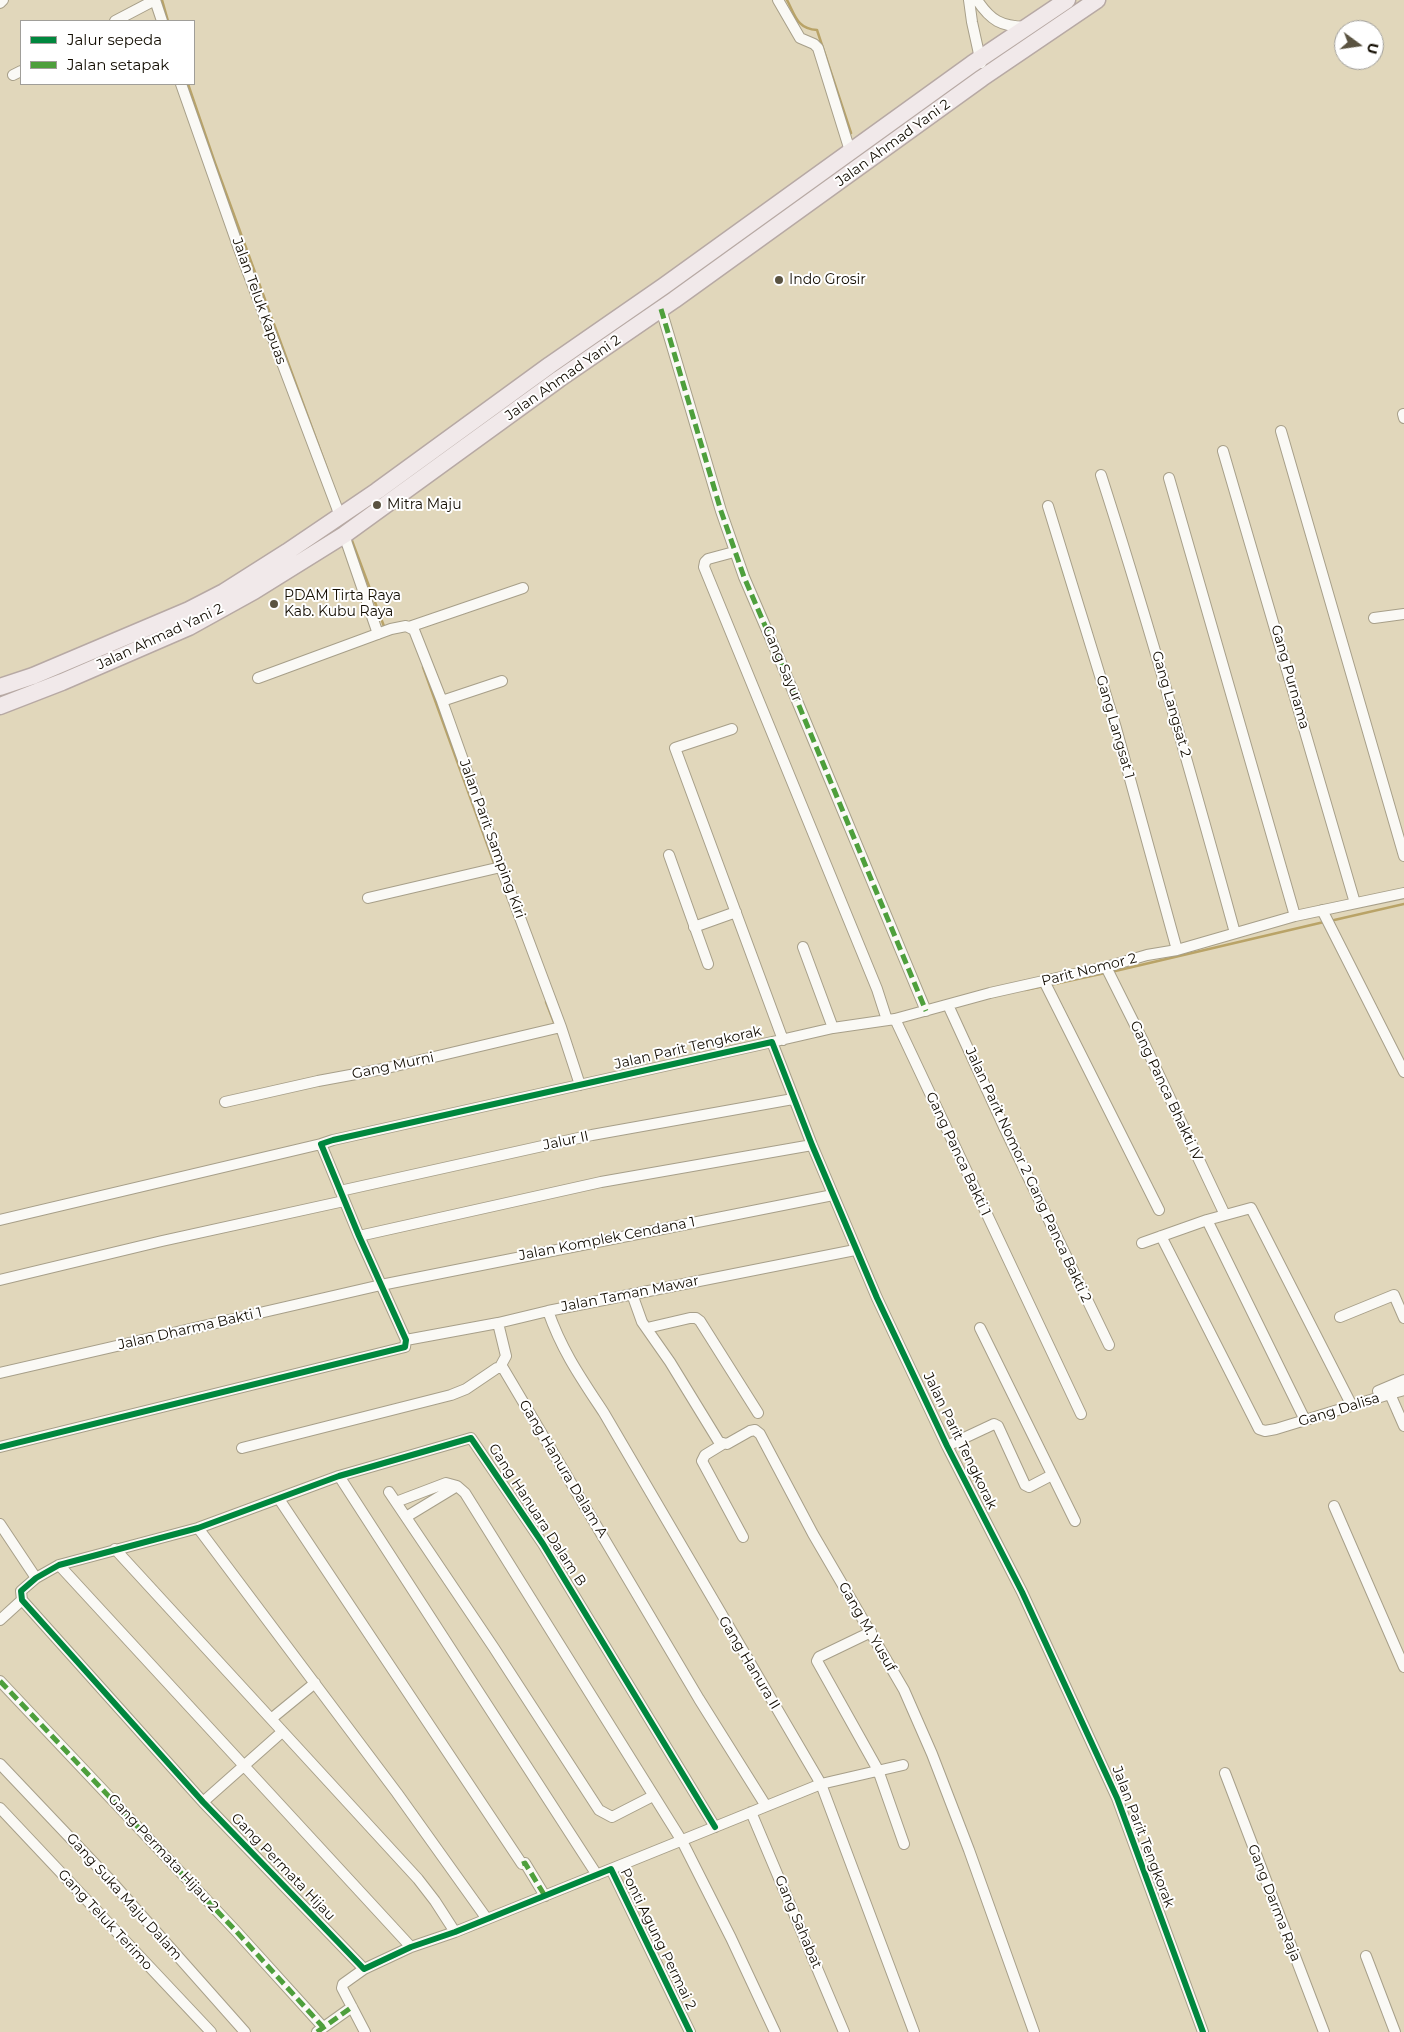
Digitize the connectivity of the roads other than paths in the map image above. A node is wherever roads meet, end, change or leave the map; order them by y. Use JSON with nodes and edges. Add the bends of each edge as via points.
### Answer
{"nodes":[{"id":1,"x":3,"y":0,"type":"edge"},
{"id":2,"x":155,"y":0,"type":"edge"},
{"id":3,"x":778,"y":0,"type":"edge"},
{"id":4,"x":969,"y":0,"type":"edge"},
{"id":5,"x":977,"y":0,"type":"edge"},
{"id":6,"x":1067,"y":0,"type":"edge"},
{"id":7,"x":1097,"y":0,"type":"edge"},
{"id":8,"x":0,"y":3,"type":"edge"},
{"id":9,"x":117,"y":20,"type":"edge"},
{"id":10,"x":162,"y":20,"type":"edge"},
{"id":11,"x":1026,"y":28,"type":"junction"},
{"id":12,"x":980,"y":60,"type":"junction"},
{"id":13,"x":988,"y":74,"type":"junction"},
{"id":14,"x":181,"y":85,"type":"edge"},
{"id":15,"x":850,"y":152,"type":"junction"},
{"id":16,"x":661,"y":309,"type":"junction"},
{"id":17,"x":550,"y":365,"type":"junction"},
{"id":18,"x":559,"y":379,"type":"junction"},
{"id":19,"x":1281,"y":431,"type":"dead end"},
{"id":20,"x":1223,"y":451,"type":"dead end"},
{"id":21,"x":1101,"y":475,"type":"dead end"},
{"id":22,"x":1169,"y":478,"type":"dead end"},
{"id":23,"x":1048,"y":506,"type":"dead end"},
{"id":24,"x":343,"y":514,"type":"junction"},
{"id":25,"x":348,"y":533,"type":"junction"},
{"id":26,"x":734,"y":552,"type":"junction"},
{"id":27,"x":523,"y":588,"type":"dead end"},
{"id":28,"x":1404,"y":614,"type":"edge"},
{"id":29,"x":1374,"y":618,"type":"dead end"},
{"id":30,"x":409,"y":627,"type":"junction"},
{"id":31,"x":384,"y":632,"type":"junction"},
{"id":32,"x":258,"y":678,"type":"dead end"},
{"id":33,"x":502,"y":681,"type":"dead end"},
{"id":34,"x":0,"y":688,"type":"edge"},
{"id":35,"x":442,"y":701,"type":"junction"},
{"id":36,"x":0,"y":706,"type":"edge"},
{"id":37,"x":732,"y":729,"type":"dead end"},
{"id":38,"x":669,"y":855,"type":"dead end"},
{"id":39,"x":1404,"y":856,"type":"edge"},
{"id":40,"x":496,"y":868,"type":"junction"},
{"id":41,"x":1404,"y":893,"type":"edge"},
{"id":42,"x":368,"y":898,"type":"dead end"},
{"id":43,"x":1355,"y":903,"type":"junction"},
{"id":44,"x":736,"y":912,"type":"junction"},
{"id":45,"x":1294,"y":916,"type":"junction"},
{"id":46,"x":1325,"y":917,"type":"junction"},
{"id":47,"x":694,"y":927,"type":"junction"},
{"id":48,"x":1235,"y":933,"type":"junction"},
{"id":49,"x":802,"y":946,"type":"dead end"},
{"id":50,"x":1177,"y":950,"type":"junction"},
{"id":51,"x":708,"y":964,"type":"dead end"},
{"id":52,"x":1106,"y":967,"type":"junction"},
{"id":53,"x":1044,"y":981,"type":"junction"},
{"id":54,"x":948,"y":1005,"type":"junction"},
{"id":55,"x":926,"y":1011,"type":"junction"},
{"id":56,"x":891,"y":1020,"type":"junction"},
{"id":57,"x":561,"y":1027,"type":"junction"},
{"id":58,"x":833,"y":1028,"type":"junction"},
{"id":59,"x":783,"y":1040,"type":"junction"},
{"id":60,"x":772,"y":1042,"type":"junction"},
{"id":61,"x":1404,"y":1072,"type":"edge"},
{"id":62,"x":580,"y":1086,"type":"junction"},
{"id":63,"x":793,"y":1099,"type":"junction"},
{"id":64,"x":225,"y":1102,"type":"dead end"},
{"id":65,"x":321,"y":1144,"type":"junction"},
{"id":66,"x":812,"y":1145,"type":"junction"},
{"id":67,"x":340,"y":1191,"type":"junction"},
{"id":68,"x":832,"y":1195,"type":"junction"},
{"id":69,"x":344,"y":1201,"type":"junction"},
{"id":70,"x":1159,"y":1210,"type":"dead end"},
{"id":71,"x":1225,"y":1215,"type":"junction"},
{"id":72,"x":0,"y":1220,"type":"edge"},
{"id":73,"x":1207,"y":1220,"type":"junction"},
{"id":74,"x":359,"y":1236,"type":"junction"},
{"id":75,"x":1161,"y":1236,"type":"junction"},
{"id":76,"x":1142,"y":1243,"type":"dead end"},
{"id":77,"x":855,"y":1250,"type":"junction"},
{"id":78,"x":0,"y":1280,"type":"edge"},
{"id":79,"x":381,"y":1285,"type":"junction"},
{"id":80,"x":632,"y":1294,"type":"junction"},
{"id":81,"x":548,"y":1311,"type":"junction"},
{"id":82,"x":1340,"y":1317,"type":"dead end"},
{"id":83,"x":1404,"y":1318,"type":"edge"},
{"id":84,"x":498,"y":1323,"type":"junction"},
{"id":85,"x":647,"y":1328,"type":"junction"},
{"id":86,"x":980,"y":1328,"type":"dead end"},
{"id":87,"x":406,"y":1340,"type":"junction"},
{"id":88,"x":1109,"y":1345,"type":"dead end"},
{"id":89,"x":500,"y":1367,"type":"junction"},
{"id":90,"x":0,"y":1372,"type":"edge"},
{"id":91,"x":1404,"y":1380,"type":"edge"},
{"id":92,"x":1404,"y":1390,"type":"edge"},
{"id":93,"x":1378,"y":1391,"type":"dead end"},
{"id":94,"x":1390,"y":1394,"type":"junction"},
{"id":95,"x":1352,"y":1406,"type":"junction"},
{"id":96,"x":758,"y":1414,"type":"dead end"},
{"id":97,"x":1081,"y":1414,"type":"dead end"},
{"id":98,"x":1305,"y":1420,"type":"junction"},
{"id":99,"x":1404,"y":1426,"type":"edge"},
{"id":100,"x":723,"y":1444,"type":"junction"},
{"id":101,"x":947,"y":1446,"type":"junction"},
{"id":102,"x":0,"y":1447,"type":"edge"},
{"id":103,"x":242,"y":1448,"type":"dead end"},
{"id":104,"x":1052,"y":1475,"type":"junction"},
{"id":105,"x":339,"y":1476,"type":"junction"},
{"id":106,"x":457,"y":1486,"type":"junction"},
{"id":107,"x":389,"y":1492,"type":"dead end"},
{"id":108,"x":279,"y":1499,"type":"junction"},
{"id":109,"x":396,"y":1502,"type":"junction"},
{"id":110,"x":1334,"y":1506,"type":"dead end"},
{"id":111,"x":406,"y":1517,"type":"junction"},
{"id":112,"x":1075,"y":1521,"type":"dead end"},
{"id":113,"x":0,"y":1524,"type":"edge"},
{"id":114,"x":198,"y":1528,"type":"junction"},
{"id":115,"x":743,"y":1537,"type":"dead end"},
{"id":116,"x":115,"y":1549,"type":"junction"},
{"id":117,"x":59,"y":1566,"type":"junction"},
{"id":118,"x":36,"y":1578,"type":"junction"},
{"id":119,"x":21,"y":1597,"type":"junction"},
{"id":120,"x":0,"y":1620,"type":"edge"},
{"id":121,"x":870,"y":1632,"type":"junction"},
{"id":122,"x":1404,"y":1667,"type":"edge"},
{"id":123,"x":0,"y":1681,"type":"edge"},
{"id":124,"x":315,"y":1683,"type":"junction"},
{"id":125,"x":271,"y":1719,"type":"junction"},
{"id":126,"x":282,"y":1732,"type":"junction"},
{"id":127,"x":0,"y":1764,"type":"edge"},
{"id":128,"x":903,"y":1765,"type":"dead end"},
{"id":129,"x":243,"y":1766,"type":"junction"},
{"id":130,"x":878,"y":1770,"type":"junction"},
{"id":131,"x":1225,"y":1773,"type":"dead end"},
{"id":132,"x":821,"y":1784,"type":"junction"},
{"id":133,"x":654,"y":1796,"type":"junction"},
{"id":134,"x":203,"y":1802,"type":"junction"},
{"id":135,"x":766,"y":1806,"type":"junction"},
{"id":136,"x":0,"y":1808,"type":"edge"},
{"id":137,"x":751,"y":1812,"type":"junction"},
{"id":138,"x":716,"y":1827,"type":"junction"},
{"id":139,"x":682,"y":1841,"type":"junction"},
{"id":140,"x":904,"y":1844,"type":"dead end"},
{"id":141,"x":611,"y":1869,"type":"junction"},
{"id":142,"x":597,"y":1875,"type":"junction"},
{"id":143,"x":545,"y":1896,"type":"junction"},
{"id":144,"x":487,"y":1919,"type":"junction"},
{"id":145,"x":455,"y":1932,"type":"junction"},
{"id":146,"x":411,"y":1947,"type":"junction"},
{"id":147,"x":1366,"y":1956,"type":"dead end"},
{"id":148,"x":364,"y":1969,"type":"junction"},
{"id":149,"x":352,"y":2007,"type":"junction"},
{"id":150,"x":320,"y":2030,"type":"edge"},
{"id":151,"x":211,"y":2032,"type":"edge"},
{"id":152,"x":245,"y":2032,"type":"edge"},
{"id":153,"x":365,"y":2032,"type":"edge"},
{"id":154,"x":690,"y":2032,"type":"edge"},
{"id":155,"x":775,"y":2032,"type":"edge"},
{"id":156,"x":844,"y":2032,"type":"edge"},
{"id":157,"x":914,"y":2032,"type":"edge"},
{"id":158,"x":1034,"y":2032,"type":"edge"},
{"id":159,"x":1203,"y":2032,"type":"edge"},
{"id":160,"x":1324,"y":2032,"type":"edge"},
{"id":161,"x":1396,"y":2032,"type":"edge"}],
"edges":[{"from":1,"to":8,"type":"street"},
{"from":2,"to":9,"type":"street"},
{"from":2,"to":10,"type":"street"},
{"from":3,"to":15,"type":"street","via":[[800,38],[818,48]]},
{"from":4,"to":12,"type":"street"},
{"from":5,"to":11,"type":"street","via":[[995,21]]},
{"from":6,"to":11,"type":"highway","name":"Jalan Ahmad Yani 2"},
{"from":7,"to":13,"type":"highway","name":"Jalan Ahmad Yani 2"},
{"from":11,"to":12,"type":"highway","name":"Jalan Ahmad Yani 2"},
{"from":12,"to":13,"type":"street"},
{"from":12,"to":15,"type":"highway","name":"Jalan Ahmad Yani 2"},
{"from":13,"to":16,"type":"highway","name":"Jalan Ahmad Yani 2"},
{"from":14,"to":24,"type":"street","name":"Jalan Teluk Kapuas","via":[[242,258]]},
{"from":15,"to":17,"type":"highway","name":"Jalan Ahmad Yani 2"},
{"from":16,"to":18,"type":"highway","name":"Jalan Ahmad Yani 2"},
{"from":16,"to":26,"type":"street","name":"Gang Sayur"},
{"from":17,"to":18,"type":"highway"},
{"from":17,"to":24,"type":"highway","name":"Jalan Ahmad Yani 2"},
{"from":18,"to":25,"type":"highway","name":"Jalan Ahmad Yani 2"},
{"from":19,"to":39,"type":"street"},
{"from":20,"to":43,"type":"street","name":"Gang Purnama"},
{"from":21,"to":48,"type":"street","name":"Gang Langsat 2","via":[[1138,589]]},
{"from":22,"to":45,"type":"street"},
{"from":23,"to":50,"type":"street","name":"Gang Langsat 1","via":[[1116,728]]},
{"from":24,"to":34,"type":"highway","name":"Jalan Ahmad Yani 2","via":[[224,592],[189,610]]},
{"from":25,"to":31,"type":"street"},
{"from":25,"to":36,"type":"highway","name":"Jalan Ahmad Yani 2","via":[[189,627]]},
{"from":26,"to":55,"type":"street","name":"Gang Sayur"},
{"from":26,"to":56,"type":"street","name":"Gang Panca Bakti 1","via":[[708,559],[704,567]]},
{"from":27,"to":30,"type":"street"},
{"from":28,"to":29,"type":"street"},
{"from":30,"to":31,"type":"street"},
{"from":30,"to":35,"type":"street","name":"Jalan Parit Samping Kiri","via":[[416,634]]},
{"from":31,"to":32,"type":"street"},
{"from":33,"to":35,"type":"street"},
{"from":35,"to":40,"type":"street","name":"Jalan Parit Samping Kiri"},
{"from":37,"to":44,"type":"street","via":[[675,748]]},
{"from":38,"to":47,"type":"street"},
{"from":40,"to":42,"type":"street"},
{"from":40,"to":57,"type":"street","name":"Jalan Parit Samping Kiri"},
{"from":41,"to":43,"type":"street","name":"Parit Nomor 2"},
{"from":43,"to":46,"type":"street","name":"Parit Nomor 2"},
{"from":44,"to":47,"type":"street"},
{"from":44,"to":59,"type":"street"},
{"from":45,"to":46,"type":"street","name":"Parit Nomor 2"},
{"from":45,"to":48,"type":"street","name":"Parit Nomor 2"},
{"from":46,"to":61,"type":"street"},
{"from":47,"to":51,"type":"street"},
{"from":48,"to":50,"type":"street","name":"Parit Nomor 2"},
{"from":49,"to":58,"type":"street"},
{"from":50,"to":52,"type":"street","name":"Parit Nomor 2","via":[[1147,954]]},
{"from":52,"to":53,"type":"street","name":"Parit Nomor 2"},
{"from":52,"to":71,"type":"street","name":"Gang Panca Bhakti IV"},
{"from":53,"to":54,"type":"street","name":"Parit Nomor 2"},
{"from":53,"to":70,"type":"street"},
{"from":54,"to":55,"type":"street","name":"Parit Nomor 2"},
{"from":54,"to":88,"type":"street","name":"Jalan Parit Nomor 2 Gang Panca Bakti 2"},
{"from":55,"to":56,"type":"street","name":"Parit Nomor 2"},
{"from":56,"to":58,"type":"street","name":"Parit Nomor 2"},
{"from":56,"to":97,"type":"street","name":"Gang Panca Bakti 1"},
{"from":57,"to":62,"type":"street","name":"Jalan Parit Samping Kiri"},
{"from":57,"to":64,"type":"street","name":"Gang Murni"},
{"from":58,"to":59,"type":"street","name":"Parit Nomor 2"},
{"from":59,"to":60,"type":"street","name":"Parit Nomor 2"},
{"from":60,"to":62,"type":"street","name":"Jalan Parit Tengkorak"},
{"from":60,"to":63,"type":"street","name":"Jalan Parit Tengkorak"},
{"from":62,"to":65,"type":"street","name":"Jalan Parit Tengkorak"},
{"from":63,"to":66,"type":"street","name":"Jalan Parit Tengkorak"},
{"from":63,"to":67,"type":"street","name":"Jalur II","via":[[592,1135]]},
{"from":65,"to":67,"type":"street"},
{"from":65,"to":72,"type":"street","name":"Jalan Parit Tengkorak"},
{"from":66,"to":68,"type":"street","name":"Jalan Parit Tengkorak"},
{"from":66,"to":74,"type":"street","via":[[601,1182]]},
{"from":67,"to":69,"type":"street"},
{"from":68,"to":77,"type":"street","name":"Jalan Parit Tengkorak"},
{"from":68,"to":79,"type":"street","name":"Jalan Komplek Cendana 1"},
{"from":69,"to":74,"type":"street"},
{"from":69,"to":78,"type":"street"},
{"from":71,"to":73,"type":"street"},
{"from":71,"to":95,"type":"street","via":[[1251,1208]]},
{"from":73,"to":75,"type":"street"},
{"from":73,"to":98,"type":"street"},
{"from":74,"to":79,"type":"street"},
{"from":75,"to":76,"type":"street"},
{"from":75,"to":98,"type":"street","name":"Gang Dalisa","via":[[1259,1429],[1265,1431]]},
{"from":77,"to":80,"type":"street","name":"Jalan Taman Mawar"},
{"from":77,"to":101,"type":"street","name":"Jalan Parit Tengkorak"},
{"from":79,"to":87,"type":"street"},
{"from":79,"to":90,"type":"street","name":"Jalan Dharma Bakti 1"},
{"from":80,"to":81,"type":"street","name":"Jalan Taman Mawar"},
{"from":80,"to":85,"type":"street"},
{"from":81,"to":84,"type":"street","name":"Jalan Taman Mawar"},
{"from":81,"to":132,"type":"street","name":"Gang Hanura II","via":[[574,1368],[604,1413]]},
{"from":82,"to":83,"type":"street","via":[[1394,1295]]},
{"from":84,"to":87,"type":"street","name":"Jalan Taman Mawar"},
{"from":84,"to":89,"type":"street","via":[[506,1356]]},
{"from":85,"to":96,"type":"street","via":[[690,1318],[700,1321]]},
{"from":85,"to":100,"type":"street"},
{"from":86,"to":104,"type":"street"},
{"from":87,"to":102,"type":"street","via":[[402,1348]]},
{"from":89,"to":103,"type":"street","via":[[451,1395]]},
{"from":89,"to":135,"type":"street","name":"Gang Hanura Dalam A"},
{"from":91,"to":93,"type":"street"},
{"from":92,"to":94,"type":"street"},
{"from":94,"to":95,"type":"street","name":"Gang Dalisa"},
{"from":94,"to":99,"type":"street","name":"Gang Dalisa"},
{"from":95,"to":98,"type":"street","name":"Gang Dalisa"},
{"from":100,"to":115,"type":"street","name":"Gang M. Yusuf","via":[[705,1455],[702,1462]]},
{"from":100,"to":121,"type":"street","name":"Gang M. Yusuf","via":[[750,1431],[760,1434]]},
{"from":101,"to":104,"type":"street","via":[[994,1424],[998,1426],[1025,1485],[1029,1487]]},
{"from":101,"to":159,"type":"street","name":"Jalan Parit Tengkorak","via":[[1022,1592],[1117,1798]]},
{"from":104,"to":112,"type":"street"},
{"from":105,"to":108,"type":"street","name":"Gang Hanuara Dalam B"},
{"from":105,"to":138,"type":"street","name":"Gang Hanuara Dalam B","via":[[473,1439],[543,1544]]},
{"from":105,"to":142,"type":"street"},
{"from":106,"to":109,"type":"street","via":[[446,1482]]},
{"from":106,"to":111,"type":"street"},
{"from":106,"to":133,"type":"street","via":[[465,1493]]},
{"from":107,"to":109,"type":"street"},
{"from":108,"to":114,"type":"street","name":"Gang Hanuara Dalam B"},
{"from":108,"to":143,"type":"street","via":[[509,1847],[522,1864],[525,1862]]},
{"from":109,"to":111,"type":"street"},
{"from":110,"to":122,"type":"street"},
{"from":111,"to":133,"type":"street","via":[[599,1810],[612,1817]]},
{"from":113,"to":118,"type":"street"},
{"from":114,"to":116,"type":"street","name":"Gang Hanuara Dalam B"},
{"from":114,"to":124,"type":"street"},
{"from":116,"to":117,"type":"street","name":"Gang Hanuara Dalam B"},
{"from":116,"to":125,"type":"street"},
{"from":117,"to":118,"type":"street","name":"Gang Hanuara Dalam B"},
{"from":117,"to":129,"type":"street"},
{"from":118,"to":119,"type":"street","name":"Gang Hanuara Dalam B","via":[[24,1588]]},
{"from":119,"to":120,"type":"street","name":"Gang Hanuara Dalam B"},
{"from":119,"to":134,"type":"street","name":"Gang Permata Hijau"},
{"from":121,"to":130,"type":"street","via":[[817,1661]]},
{"from":121,"to":158,"type":"street","name":"Gang M. Yusuf","via":[[904,1690],[932,1754]]},
{"from":123,"to":150,"type":"street","name":"Gang Permata Hijau 2","via":[[236,1930]]},
{"from":124,"to":125,"type":"street"},
{"from":124,"to":144,"type":"street"},
{"from":125,"to":126,"type":"street"},
{"from":126,"to":129,"type":"street"},
{"from":126,"to":145,"type":"street","via":[[418,1879]]},
{"from":127,"to":152,"type":"street","name":"Gang Suka Maju Dalam","via":[[112,1882]]},
{"from":128,"to":130,"type":"street"},
{"from":129,"to":134,"type":"street"},
{"from":129,"to":146,"type":"street"},
{"from":130,"to":132,"type":"street"},
{"from":130,"to":140,"type":"street"},
{"from":131,"to":160,"type":"street","name":"Gang Darma Raja"},
{"from":132,"to":135,"type":"street"},
{"from":132,"to":157,"type":"street","name":"Gang Hanura II"},
{"from":133,"to":139,"type":"street"},
{"from":134,"to":148,"type":"street","name":"Gang Permata Hijau"},
{"from":135,"to":137,"type":"street"},
{"from":136,"to":151,"type":"street","name":"Gang Teluk Terimo"},
{"from":137,"to":138,"type":"street"},
{"from":137,"to":156,"type":"street","name":"Gang Sahabat"},
{"from":138,"to":139,"type":"street"},
{"from":139,"to":141,"type":"street"},
{"from":139,"to":155,"type":"street"},
{"from":141,"to":142,"type":"street","name":"Ponti Agung Permai 2"},
{"from":141,"to":154,"type":"street","name":"Ponti Agung Permai 2"},
{"from":142,"to":143,"type":"street"},
{"from":143,"to":144,"type":"street"},
{"from":144,"to":145,"type":"street"},
{"from":145,"to":146,"type":"street"},
{"from":146,"to":148,"type":"street"},
{"from":147,"to":161,"type":"street"},
{"from":148,"to":149,"type":"street","via":[[342,1986]]},
{"from":149,"to":150,"type":"street"},
{"from":149,"to":153,"type":"street"}]}
